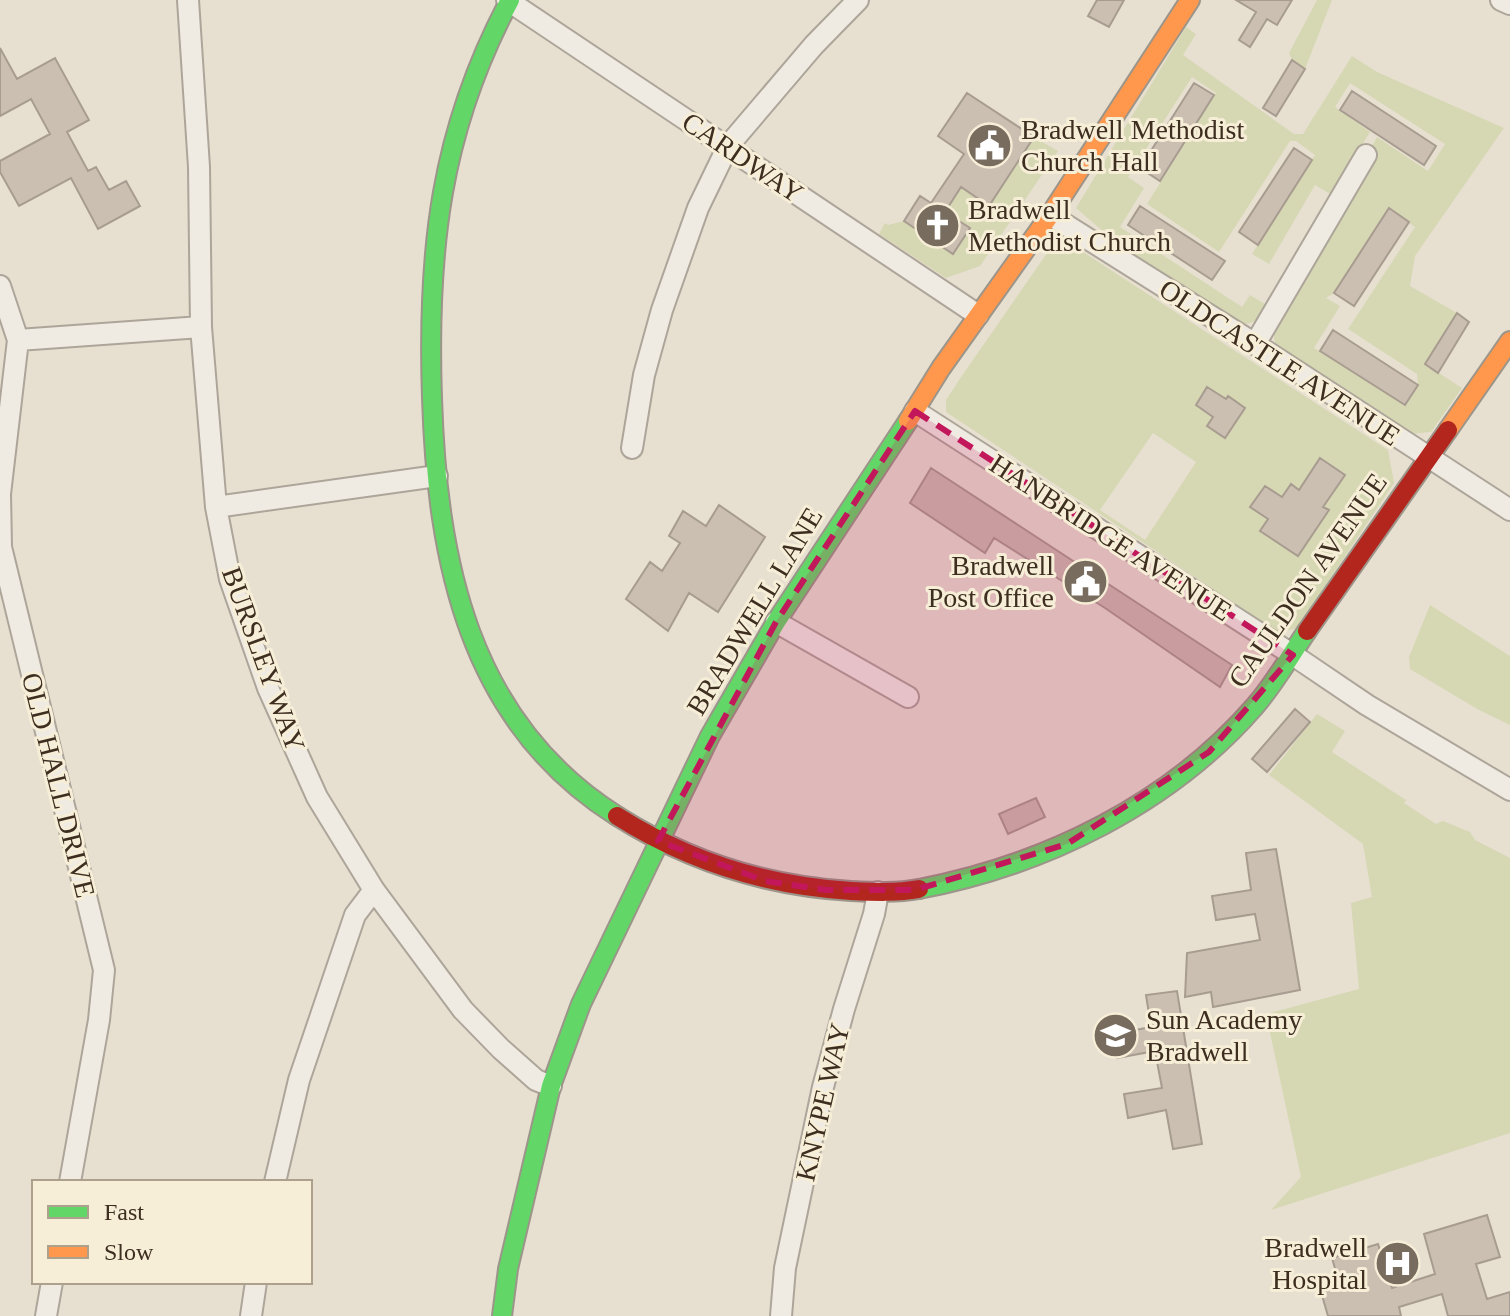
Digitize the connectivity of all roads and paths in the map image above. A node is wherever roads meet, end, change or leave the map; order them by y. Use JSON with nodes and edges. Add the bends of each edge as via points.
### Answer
{"nodes":[{"id":1,"x":188,"y":0,"type":"edge"},
{"id":2,"x":858,"y":0,"type":"edge"},
{"id":3,"x":1190,"y":0,"type":"edge"},
{"id":4,"x":1501,"y":0,"type":"edge"},
{"id":5,"x":509,"y":1,"type":"edge"},
{"id":6,"x":1510,"y":4,"type":"edge"},
{"id":7,"x":728,"y":146,"type":"junction"},
{"id":8,"x":1366,"y":155,"type":"dead end"},
{"id":9,"x":1050,"y":215,"type":"junction"},
{"id":10,"x":0,"y":286,"type":"edge"},
{"id":11,"x":978,"y":315,"type":"junction"},
{"id":12,"x":201,"y":327,"type":"junction"},
{"id":13,"x":18,"y":340,"type":"junction"},
{"id":14,"x":1510,"y":341,"type":"edge"},
{"id":15,"x":1255,"y":344,"type":"junction"},
{"id":16,"x":915,"y":411,"type":"junction"},
{"id":17,"x":632,"y":448,"type":"dead end"},
{"id":18,"x":1427,"y":457,"type":"junction"},
{"id":19,"x":437,"y":476,"type":"junction"},
{"id":20,"x":216,"y":507,"type":"junction"},
{"id":21,"x":1510,"y":510,"type":"edge"},
{"id":22,"x":776,"y":622,"type":"junction"},
{"id":23,"x":1293,"y":655,"type":"junction"},
{"id":24,"x":908,"y":697,"type":"dead end"},
{"id":25,"x":1510,"y":790,"type":"edge"},
{"id":26,"x":658,"y":841,"type":"junction"},
{"id":27,"x":374,"y":890,"type":"junction"},
{"id":28,"x":878,"y":892,"type":"junction"},
{"id":29,"x":551,"y":1086,"type":"junction"},
{"id":30,"x":70,"y":1180,"type":"edge"},
{"id":31,"x":275,"y":1180,"type":"edge"},
{"id":32,"x":52,"y":1284,"type":"edge"},
{"id":33,"x":256,"y":1284,"type":"edge"},
{"id":34,"x":46,"y":1316,"type":"edge"},
{"id":35,"x":251,"y":1316,"type":"edge"},
{"id":36,"x":502,"y":1316,"type":"edge"},
{"id":37,"x":781,"y":1316,"type":"edge"}],
"edges":[{"from":1,"to":12,"type":"street","name":"BURSLEY WAY","via":[[199,167]]},
{"from":2,"to":7,"type":"street"},
{"from":3,"to":9,"type":"street","name":"BRADWELL LANE"},
{"from":4,"to":6,"type":"street"},
{"from":5,"to":7,"type":"street","name":"CARDWAY"},
{"from":5,"to":19,"type":"street","name":"CAULDON AVENUE","via":[[462,105],[436,226],[430,337]]},
{"from":7,"to":11,"type":"street","name":"CARDWAY"},
{"from":7,"to":17,"type":"street","via":[[698,208],[662,310]]},
{"from":8,"to":15,"type":"street"},
{"from":9,"to":11,"type":"street","name":"BRADWELL LANE"},
{"from":9,"to":15,"type":"street","name":"OLDCASTLE AVENUE"},
{"from":10,"to":13,"type":"street"},
{"from":11,"to":16,"type":"street","name":"BRADWELL LANE"},
{"from":12,"to":13,"type":"street"},
{"from":12,"to":20,"type":"street","name":"BURSLEY WAY"},
{"from":13,"to":30,"type":"street","name":"OLD HALL DRIVE","via":[[0,494],[1,547],[104,970]]},
{"from":14,"to":18,"type":"street","name":"CAULDON AVENUE"},
{"from":15,"to":18,"type":"street","name":"OLDCASTLE AVENUE"},
{"from":16,"to":22,"type":"street","name":"BRADWELL LANE"},
{"from":16,"to":23,"type":"street","name":"HANBRIDGE AVENUE"},
{"from":18,"to":21,"type":"street","name":"OLDCASTLE AVENUE"},
{"from":18,"to":23,"type":"street","name":"CAULDON AVENUE"},
{"from":19,"to":20,"type":"street"},
{"from":19,"to":26,"type":"street","name":"CAULDON AVENUE","via":[[455,584],[470,638],[493,684],[520,727],[555,767],[613,814]]},
{"from":20,"to":27,"type":"street","name":"BURSLEY WAY","via":[[230,579],[268,688],[317,797]]},
{"from":22,"to":24,"type":"street"},
{"from":22,"to":26,"type":"street","name":"BRADWELL LANE","via":[[710,736]]},
{"from":23,"to":25,"type":"street","name":"HANBRIDGE AVENUE"},
{"from":23,"to":28,"type":"street","name":"CAULDON AVENUE","via":[[1256,705],[1209,752],[1108,822],[1000,870],[915,890]]},
{"from":26,"to":28,"type":"street","name":"CAULDON AVENUE","via":[[692,858],[765,881]]},
{"from":26,"to":29,"type":"street","name":"BRADWELL LANE","via":[[581,1004]]},
{"from":27,"to":29,"type":"street","name":"BURSLEY WAY","via":[[463,1010],[536,1080]]},
{"from":27,"to":31,"type":"street","via":[[355,915],[299,1080]]},
{"from":28,"to":37,"type":"street","name":"KNYPE WAY","via":[[823,1087],[785,1268]]},
{"from":29,"to":36,"type":"street","name":"BRADWELL LANE"},
{"from":32,"to":34,"type":"street"},
{"from":33,"to":35,"type":"street"}]}
